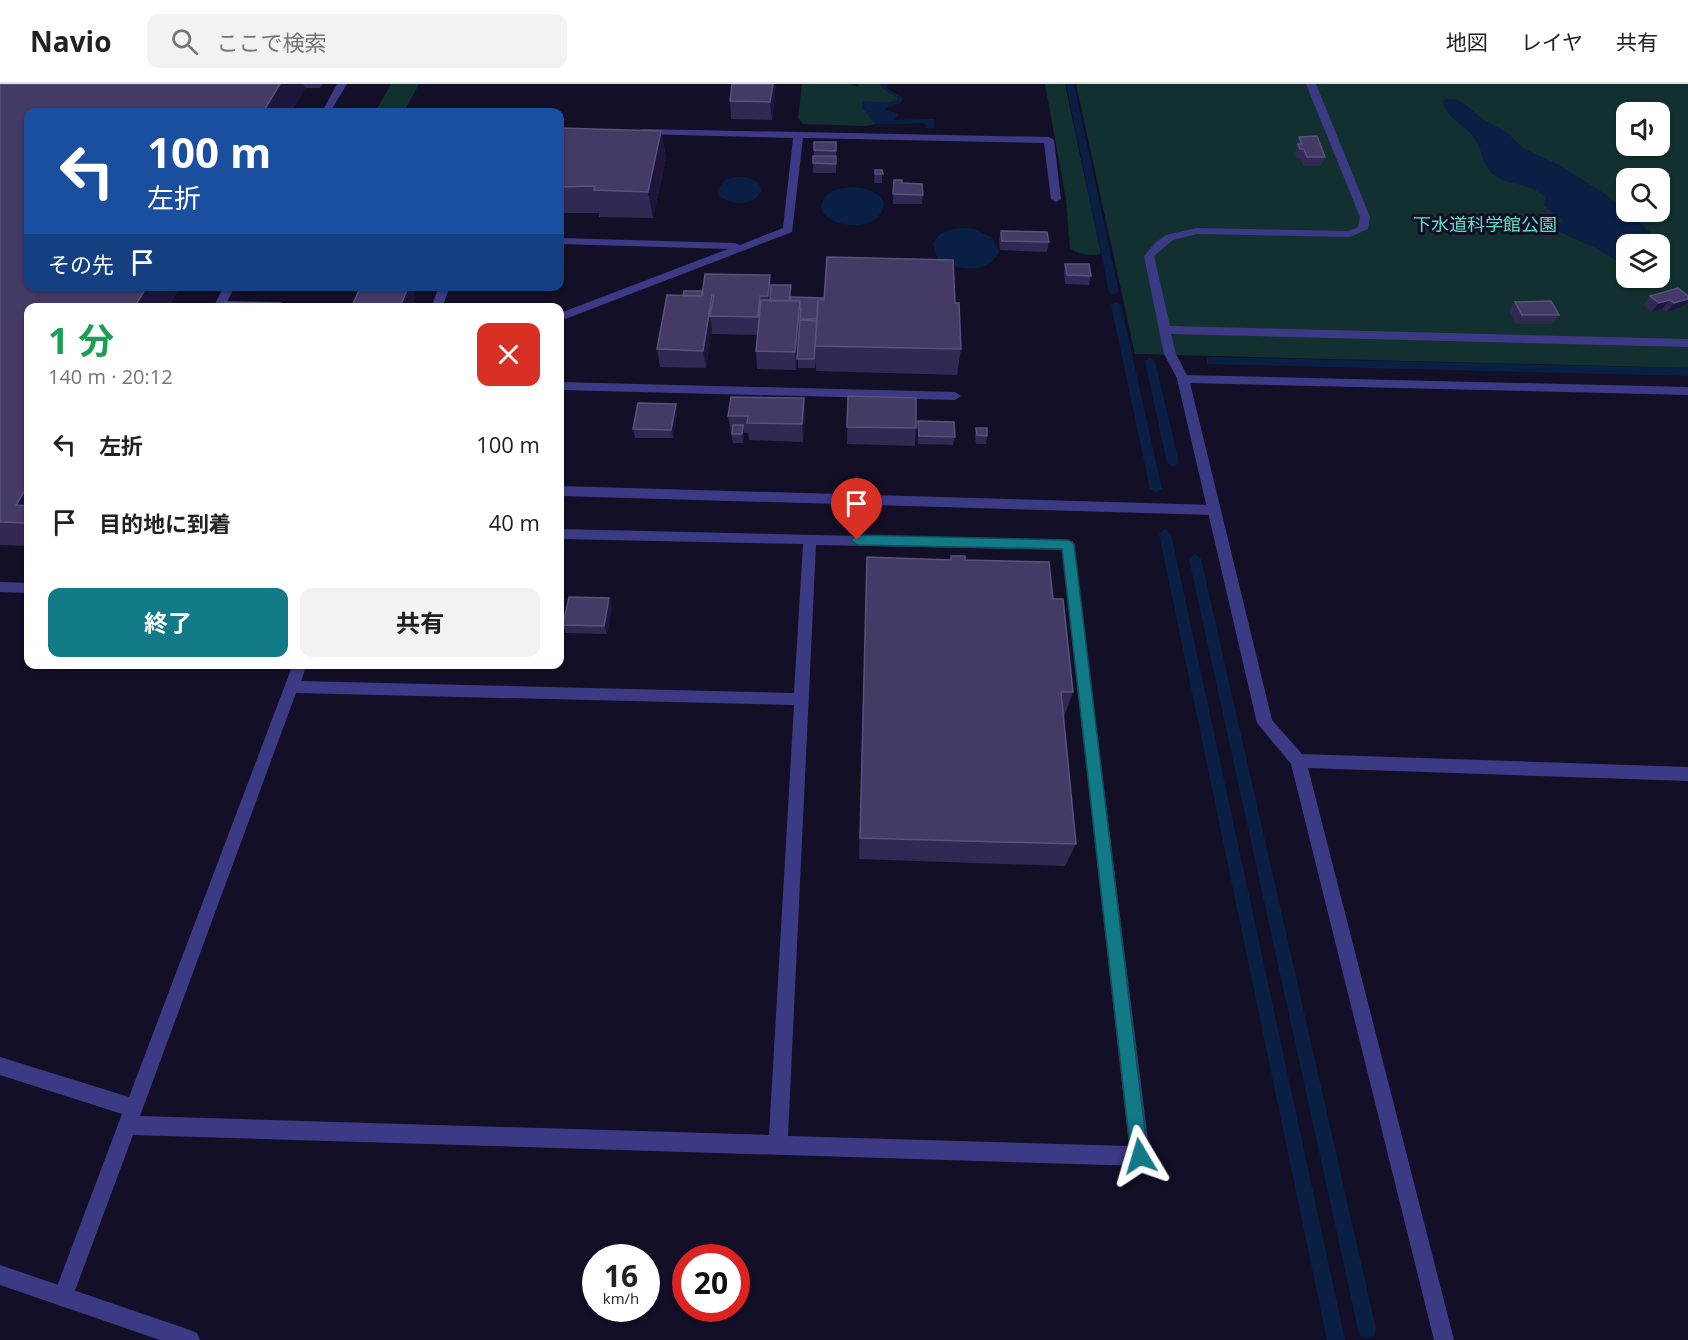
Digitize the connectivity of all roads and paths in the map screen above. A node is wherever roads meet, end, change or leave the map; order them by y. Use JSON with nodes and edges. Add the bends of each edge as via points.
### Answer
{"nodes":[{"id":1,"x":342,"y":84,"type":"edge"},
{"id":2,"x":1311,"y":84,"type":"edge"},
{"id":3,"x":328,"y":108,"type":"edge"},
{"id":4,"x":628,"y":132,"type":"edge"},
{"id":5,"x":798,"y":135,"type":"junction"},
{"id":6,"x":1056,"y":199,"type":"dead end"},
{"id":7,"x":564,"y":242,"type":"edge"},
{"id":8,"x":744,"y":246,"type":"junction"},
{"id":9,"x":564,"y":315,"type":"edge"},
{"id":10,"x":1165,"y":330,"type":"junction"},
{"id":11,"x":1688,"y":343,"type":"edge"},
{"id":12,"x":1183,"y":379,"type":"junction"},
{"id":13,"x":564,"y":386,"type":"edge"},
{"id":14,"x":1688,"y":391,"type":"edge"},
{"id":15,"x":956,"y":396,"type":"dead end"},
{"id":16,"x":564,"y":491,"type":"edge"},
{"id":17,"x":1214,"y":510,"type":"junction"},
{"id":18,"x":564,"y":534,"type":"edge"},
{"id":19,"x":810,"y":539,"type":"junction"},
{"id":20,"x":0,"y":587,"type":"edge"},
{"id":21,"x":24,"y":588,"type":"edge"},
{"id":22,"x":298,"y":669,"type":"edge"},
{"id":23,"x":292,"y":687,"type":"junction"},
{"id":24,"x":801,"y":699,"type":"junction"},
{"id":25,"x":1298,"y":761,"type":"junction"},
{"id":26,"x":1688,"y":774,"type":"edge"},
{"id":27,"x":0,"y":1066,"type":"edge"},
{"id":28,"x":131,"y":1116,"type":"junction"},
{"id":29,"x":778,"y":1145,"type":"junction"},
{"id":30,"x":0,"y":1276,"type":"edge"},
{"id":31,"x":63,"y":1297,"type":"junction"},
{"id":32,"x":190,"y":1340,"type":"edge"},
{"id":33,"x":1444,"y":1340,"type":"edge"}],
"edges":[{"from":1,"to":3,"type":"street"},
{"from":2,"to":10,"type":"street","via":[[1365,217],[1363,229],[1350,234],[1176,233],[1149,256]]},
{"from":4,"to":5,"type":"street"},
{"from":5,"to":6,"type":"street","via":[[1049,140]]},
{"from":5,"to":8,"type":"street","via":[[788,230]]},
{"from":7,"to":8,"type":"street"},
{"from":8,"to":9,"type":"street"},
{"from":10,"to":11,"type":"street"},
{"from":10,"to":12,"type":"street","via":[[1170,354]]},
{"from":12,"to":14,"type":"street"},
{"from":12,"to":17,"type":"street"},
{"from":13,"to":15,"type":"street"},
{"from":16,"to":17,"type":"street"},
{"from":17,"to":25,"type":"street","via":[[1265,723]]},
{"from":18,"to":19,"type":"street"},
{"from":19,"to":24,"type":"street"},
{"from":19,"to":29,"type":"street","via":[[1068,544],[1140,1156]]},
{"from":20,"to":21,"type":"street"},
{"from":22,"to":23,"type":"street"},
{"from":23,"to":24,"type":"street"},
{"from":23,"to":28,"type":"street"},
{"from":24,"to":29,"type":"street"},
{"from":25,"to":26,"type":"street"},
{"from":25,"to":33,"type":"street"},
{"from":27,"to":28,"type":"street"},
{"from":28,"to":29,"type":"street"},
{"from":28,"to":31,"type":"street"},
{"from":30,"to":31,"type":"street"},
{"from":31,"to":32,"type":"street"}]}
